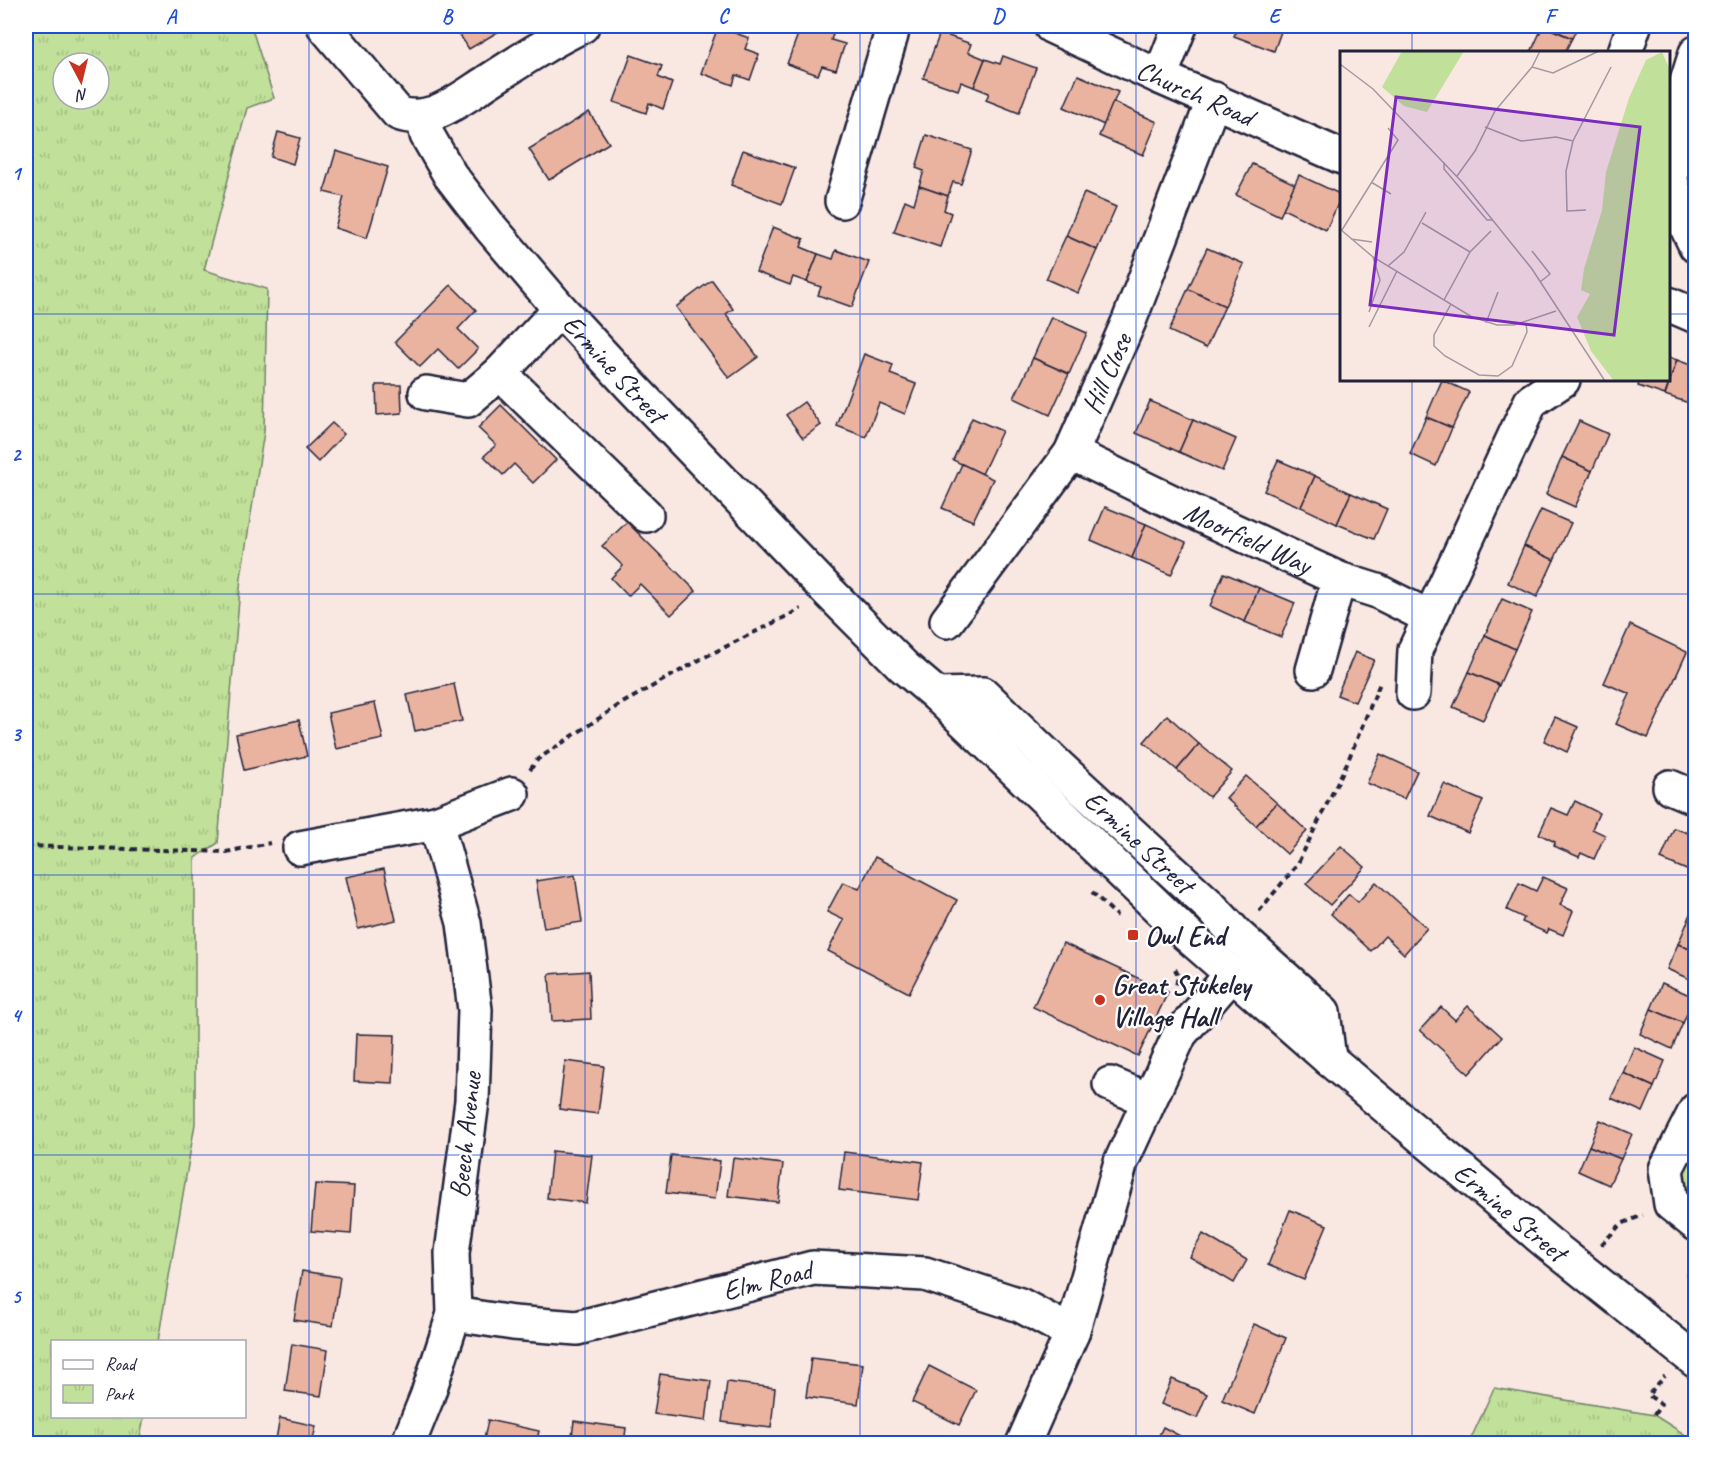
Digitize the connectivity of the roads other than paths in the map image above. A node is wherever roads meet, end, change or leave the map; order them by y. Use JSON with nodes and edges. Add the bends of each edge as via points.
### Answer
{"nodes":[{"id":1,"x":324,"y":26,"type":"edge"},
{"id":2,"x":582,"y":26,"type":"edge"},
{"id":3,"x":893,"y":26,"type":"edge"},
{"id":4,"x":1051,"y":26,"type":"edge"},
{"id":5,"x":1180,"y":26,"type":"edge"},
{"id":6,"x":1634,"y":26,"type":"edge"},
{"id":7,"x":1625,"y":51,"type":"edge"},
{"id":8,"x":1695,"y":53,"type":"edge"},
{"id":9,"x":1160,"y":77,"type":"junction"},
{"id":10,"x":1214,"y":99,"type":"junction"},
{"id":11,"x":423,"y":116,"type":"junction"},
{"id":12,"x":1340,"y":157,"type":"edge"},
{"id":13,"x":842,"y":202,"type":"dead end"},
{"id":14,"x":1695,"y":246,"type":"edge"},
{"id":15,"x":1670,"y":305,"type":"edge"},
{"id":16,"x":560,"y":309,"type":"junction"},
{"id":17,"x":1695,"y":316,"type":"edge"},
{"id":18,"x":500,"y":373,"type":"junction"},
{"id":19,"x":1561,"y":381,"type":"edge"},
{"id":20,"x":426,"y":393,"type":"dead end"},
{"id":21,"x":1071,"y":453,"type":"junction"},
{"id":22,"x":646,"y":515,"type":"dead end"},
{"id":23,"x":1339,"y":579,"type":"junction"},
{"id":24,"x":1429,"y":617,"type":"junction"},
{"id":25,"x":947,"y":621,"type":"dead end"},
{"id":26,"x":1312,"y":670,"type":"dead end"},
{"id":27,"x":1413,"y":693,"type":"dead end"},
{"id":28,"x":937,"y":695,"type":"junction"},
{"id":29,"x":512,"y":794,"type":"road end"},
{"id":30,"x":436,"y":823,"type":"junction"},
{"id":31,"x":300,"y":848,"type":"road end"},
{"id":32,"x":1232,"y":974,"type":"junction"},
{"id":33,"x":1329,"y":1059,"type":"junction"},
{"id":34,"x":1110,"y":1084,"type":"dead end"},
{"id":35,"x":1149,"y":1100,"type":"junction"},
{"id":36,"x":1695,"y":1110,"type":"edge"},
{"id":37,"x":1683,"y":1214,"type":"edge"},
{"id":38,"x":454,"y":1314,"type":"junction"},
{"id":39,"x":1072,"y":1333,"type":"junction"},
{"id":40,"x":1684,"y":1365,"type":"edge"},
{"id":41,"x":408,"y":1443,"type":"edge"},
{"id":42,"x":1023,"y":1443,"type":"edge"}],
"edges":[{"from":1,"to":11,"type":"street","via":[[398,113]]},
{"from":2,"to":11,"type":"street","via":[[556,38],[465,96]]},
{"from":3,"to":13,"type":"street"},
{"from":4,"to":9,"type":"street","name":"Church Road"},
{"from":5,"to":9,"type":"street"},
{"from":6,"to":7,"type":"street"},
{"from":8,"to":14,"type":"street","via":[[1679,107],[1671,180],[1680,216]]},
{"from":9,"to":10,"type":"street","name":"Church Road"},
{"from":10,"to":12,"type":"street","name":"Church Road"},
{"from":10,"to":21,"type":"street","name":"Hill Close","via":[[1129,321]]},
{"from":11,"to":16,"type":"street","name":"Ermine Street","via":[[427,135],[450,175]]},
{"from":15,"to":17,"type":"street"},
{"from":16,"to":18,"type":"street"},
{"from":16,"to":28,"type":"street","name":"Ermine Street","via":[[829,592],[903,667]]},
{"from":18,"to":20,"type":"street","via":[[468,400]]},
{"from":18,"to":22,"type":"street"},
{"from":19,"to":24,"type":"street","via":[[1531,401]]},
{"from":21,"to":23,"type":"street","name":"Moorfield Way"},
{"from":21,"to":25,"type":"street","name":"Hill Close"},
{"from":23,"to":24,"type":"street","name":"Moorfield Way","via":[[1377,591]]},
{"from":23,"to":26,"type":"street"},
{"from":24,"to":27,"type":"street","via":[[1415,650]]},
{"from":28,"to":32,"type":"street","name":"Ermine Street"},
{"from":28,"to":33,"type":"street","name":"Ermine Street","via":[[983,694],[1323,1012]]},
{"from":29,"to":30,"type":"street"},
{"from":30,"to":31,"type":"street"},
{"from":30,"to":38,"type":"street","name":"Beech Avenue","via":[[464,923],[475,1010],[472,1101],[452,1253]]},
{"from":32,"to":33,"type":"street","name":"Ermine Street"},
{"from":32,"to":35,"type":"street","via":[[1180,1034]]},
{"from":33,"to":40,"type":"street","name":"Ermine Street","via":[[1549,1244]]},
{"from":34,"to":35,"type":"street"},
{"from":35,"to":39,"type":"street","via":[[1121,1162]]},
{"from":36,"to":37,"type":"street","via":[[1666,1169]]},
{"from":38,"to":39,"type":"street","name":"Elm Road","via":[[576,1328],[813,1268],[925,1274],[1020,1305]]},
{"from":38,"to":41,"type":"street","name":"Beech Avenue"},
{"from":39,"to":42,"type":"street"}]}
